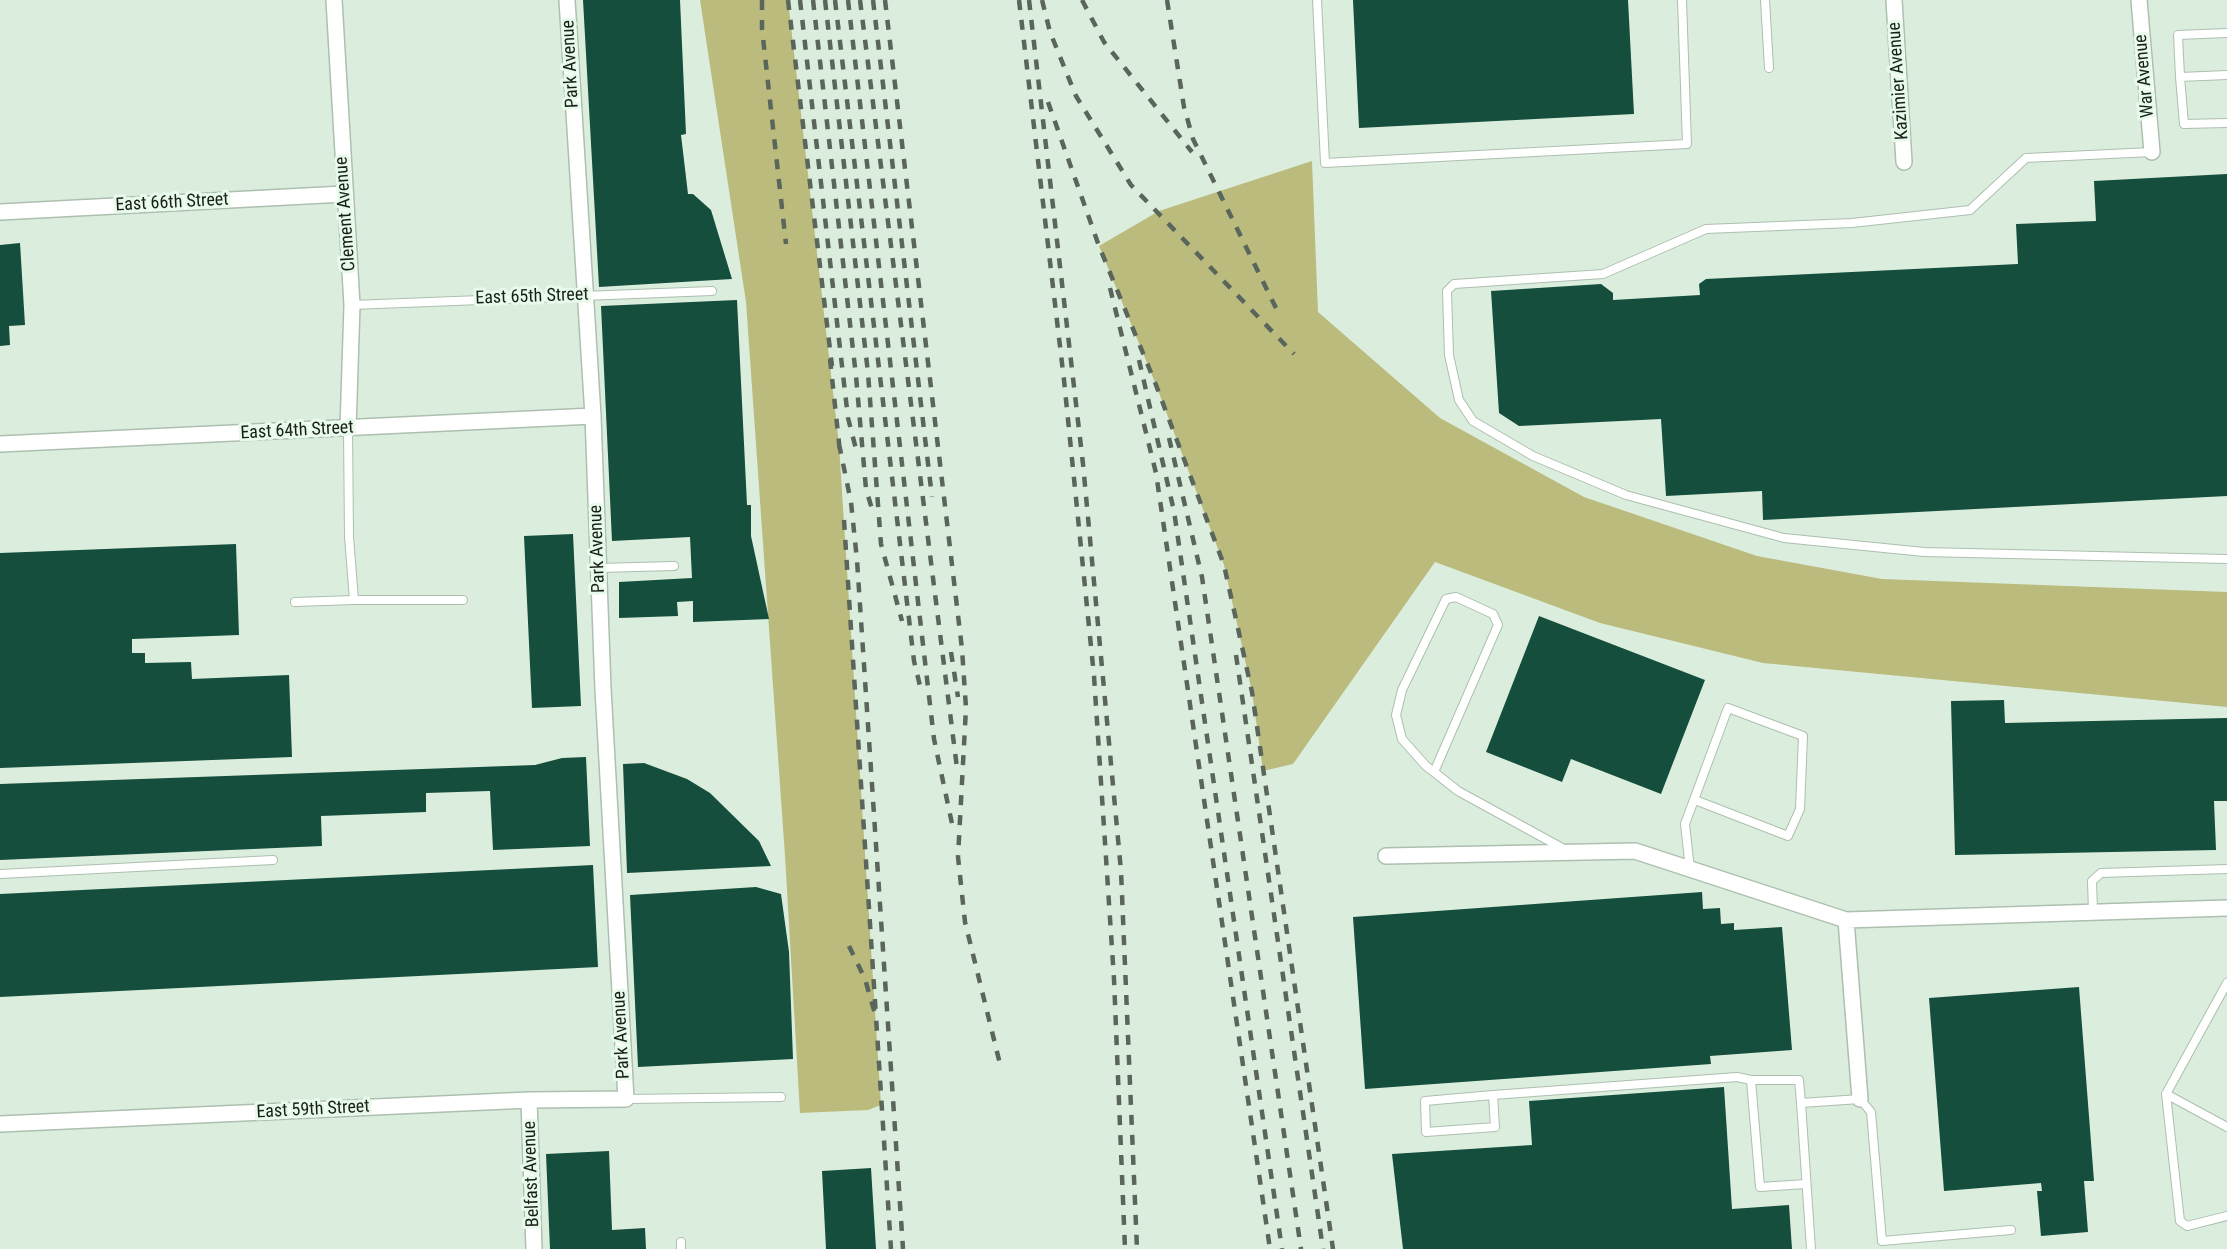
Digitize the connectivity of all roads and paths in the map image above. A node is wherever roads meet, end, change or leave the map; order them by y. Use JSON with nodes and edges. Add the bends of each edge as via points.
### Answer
{"nodes":[{"id":1,"x":334,"y":0,"type":"edge"},
{"id":2,"x":567,"y":0,"type":"edge"},
{"id":3,"x":1317,"y":0,"type":"edge"},
{"id":4,"x":1682,"y":0,"type":"edge"},
{"id":5,"x":1765,"y":0,"type":"edge"},
{"id":6,"x":1894,"y":0,"type":"edge"},
{"id":7,"x":2139,"y":0,"type":"edge"},
{"id":8,"x":2227,"y":33,"type":"edge"},
{"id":9,"x":1769,"y":68,"type":"dead end"},
{"id":10,"x":2227,"y":75,"type":"edge"},
{"id":11,"x":2180,"y":77,"type":"junction"},
{"id":12,"x":2227,"y":123,"type":"edge"},
{"id":13,"x":2152,"y":152,"type":"joint"},
{"id":14,"x":1904,"y":162,"type":"dead end"},
{"id":15,"x":344,"y":194,"type":"junction"},
{"id":16,"x":0,"y":212,"type":"edge"},
{"id":17,"x":712,"y":291,"type":"dead end"},
{"id":18,"x":584,"y":295,"type":"junction"},
{"id":19,"x":352,"y":305,"type":"junction"},
{"id":20,"x":593,"y":416,"type":"junction"},
{"id":21,"x":348,"y":429,"type":"junction"},
{"id":22,"x":0,"y":444,"type":"edge"},
{"id":23,"x":2227,"y":559,"type":"edge"},
{"id":24,"x":674,"y":566,"type":"dead end"},
{"id":25,"x":598,"y":568,"type":"junction"},
{"id":26,"x":354,"y":600,"type":"junction"},
{"id":27,"x":463,"y":600,"type":"dead end"},
{"id":28,"x":295,"y":602,"type":"dead end"},
{"id":29,"x":1434,"y":772,"type":"junction"},
{"id":30,"x":1695,"y":800,"type":"junction"},
{"id":31,"x":1571,"y":853,"type":"junction"},
{"id":32,"x":1386,"y":856,"type":"dead end"},
{"id":33,"x":273,"y":860,"type":"dead end"},
{"id":34,"x":1690,"y":869,"type":"junction"},
{"id":35,"x":2227,"y":869,"type":"edge"},
{"id":36,"x":0,"y":874,"type":"edge"},
{"id":37,"x":2227,"y":908,"type":"edge"},
{"id":38,"x":2093,"y":912,"type":"junction"},
{"id":39,"x":1846,"y":920,"type":"junction"},
{"id":40,"x":2227,"y":984,"type":"edge"},
{"id":41,"x":1751,"y":1080,"type":"junction"},
{"id":42,"x":2166,"y":1094,"type":"junction"},
{"id":43,"x":1493,"y":1095,"type":"junction"},
{"id":44,"x":781,"y":1097,"type":"dead end"},
{"id":45,"x":626,"y":1099,"type":"junction"},
{"id":46,"x":1860,"y":1099,"type":"junction"},
{"id":47,"x":529,"y":1100,"type":"junction"},
{"id":48,"x":1801,"y":1103,"type":"junction"},
{"id":49,"x":0,"y":1124,"type":"edge"},
{"id":50,"x":2227,"y":1127,"type":"edge"},
{"id":51,"x":1806,"y":1184,"type":"junction"},
{"id":52,"x":2227,"y":1215,"type":"edge"},
{"id":53,"x":2011,"y":1230,"type":"dead end"},
{"id":54,"x":534,"y":1249,"type":"edge"},
{"id":55,"x":1811,"y":1249,"type":"edge"}],
"edges":[{"from":1,"to":15,"type":"street","name":"Clement Avenue"},
{"from":2,"to":18,"type":"street","name":"Park Avenue"},
{"from":3,"to":4,"type":"lane","via":[[1325,163],[1688,144]]},
{"from":5,"to":9,"type":"lane"},
{"from":6,"to":14,"type":"street","name":"Kazimier Avenue"},
{"from":7,"to":13,"type":"street","name":"War Avenue"},
{"from":8,"to":11,"type":"lane","via":[[2178,35]]},
{"from":10,"to":11,"type":"lane"},
{"from":11,"to":12,"type":"lane","via":[[2184,124]]},
{"from":13,"to":23,"type":"lane","via":[[2026,158],[1970,210],[1852,223],[1706,229],[1604,274],[1454,284],[1447,291],[1449,355],[1459,400],[1473,421],[1533,456],[1626,495],[1784,538],[1924,552]]},
{"from":15,"to":16,"type":"street","name":"East 66th Street"},
{"from":15,"to":19,"type":"street","name":"Clement Avenue"},
{"from":17,"to":18,"type":"lane","name":"East 65th Street"},
{"from":18,"to":19,"type":"lane","name":"East 65th Street"},
{"from":18,"to":20,"type":"street","name":"Park Avenue"},
{"from":19,"to":21,"type":"street","name":"Clement Avenue"},
{"from":20,"to":21,"type":"street","name":"East 64th Street"},
{"from":20,"to":25,"type":"street","name":"Park Avenue"},
{"from":21,"to":22,"type":"street","name":"East 64th Street"},
{"from":21,"to":26,"type":"lane"},
{"from":24,"to":25,"type":"lane"},
{"from":25,"to":45,"type":"street","name":"Park Avenue"},
{"from":26,"to":27,"type":"lane"},
{"from":26,"to":28,"type":"lane"},
{"from":29,"to":29,"type":"lane","via":[[1402,739],[1396,715],[1402,690],[1446,599],[1456,597],[1492,614],[1498,625]]},
{"from":29,"to":31,"type":"lane","via":[[1458,791]]},
{"from":30,"to":30,"type":"lane","via":[[1728,708],[1803,736],[1800,809],[1788,836]]},
{"from":30,"to":34,"type":"lane","via":[[1685,824]]},
{"from":31,"to":32,"type":"street"},
{"from":31,"to":34,"type":"street","via":[[1635,852]]},
{"from":33,"to":36,"type":"lane"},
{"from":34,"to":39,"type":"street"},
{"from":35,"to":38,"type":"lane","via":[[2101,873],[2092,881]]},
{"from":37,"to":38,"type":"street"},
{"from":38,"to":39,"type":"street"},
{"from":39,"to":46,"type":"street"},
{"from":40,"to":42,"type":"lane"},
{"from":41,"to":43,"type":"lane","via":[[1737,1077]]},
{"from":41,"to":48,"type":"lane","via":[[1799,1080]]},
{"from":41,"to":51,"type":"lane","via":[[1760,1187]]},
{"from":42,"to":50,"type":"lane"},
{"from":42,"to":52,"type":"lane","via":[[2180,1221],[2187,1226]]},
{"from":43,"to":43,"type":"lane","via":[[1425,1101],[1426,1132],[1495,1127]]},
{"from":44,"to":45,"type":"lane"},
{"from":45,"to":47,"type":"street","name":"East 59th Street"},
{"from":46,"to":48,"type":"lane"},
{"from":46,"to":53,"type":"lane","via":[[1871,1112],[1882,1241]]},
{"from":47,"to":49,"type":"street","name":"East 59th Street"},
{"from":47,"to":54,"type":"street","name":"Belfast Avenue"},
{"from":48,"to":51,"type":"lane"},
{"from":51,"to":55,"type":"lane"}]}
